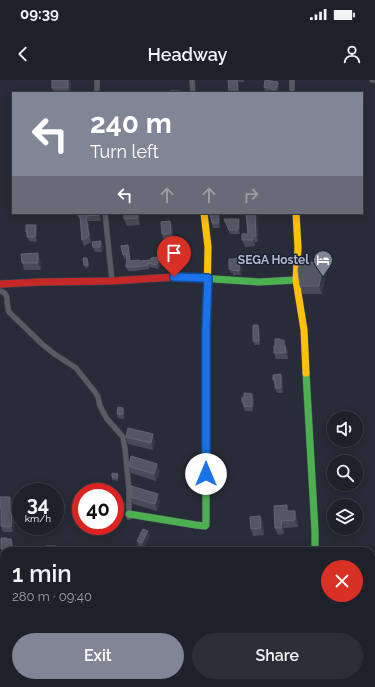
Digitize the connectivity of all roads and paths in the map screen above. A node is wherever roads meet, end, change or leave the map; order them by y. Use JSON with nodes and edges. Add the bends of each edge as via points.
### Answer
{"nodes":[{"id":1,"x":96,"y":80,"type":"edge"},
{"id":2,"x":192,"y":80,"type":"edge"},
{"id":3,"x":292,"y":80,"type":"edge"},
{"id":4,"x":97,"y":92,"type":"edge"},
{"id":5,"x":193,"y":92,"type":"edge"},
{"id":6,"x":292,"y":92,"type":"edge"},
{"id":7,"x":105,"y":214,"type":"edge"},
{"id":8,"x":204,"y":214,"type":"edge"},
{"id":9,"x":296,"y":214,"type":"edge"},
{"id":10,"x":208,"y":278,"type":"junction"},
{"id":11,"x":112,"y":280,"type":"junction"},
{"id":12,"x":296,"y":280,"type":"junction"},
{"id":13,"x":0,"y":284,"type":"edge"},
{"id":14,"x":0,"y":291,"type":"edge"},
{"id":15,"x":129,"y":516,"type":"joint"},
{"id":16,"x":314,"y":547,"type":"edge"}],
"edges":[{"from":1,"to":4,"type":"street"},
{"from":2,"to":5,"type":"street"},
{"from":3,"to":6,"type":"street"},
{"from":7,"to":11,"type":"street"},
{"from":8,"to":10,"type":"street"},
{"from":9,"to":12,"type":"street"},
{"from":10,"to":11,"type":"street"},
{"from":10,"to":12,"type":"street","via":[[259,282]]},
{"from":10,"to":15,"type":"street","via":[[206,525]]},
{"from":11,"to":13,"type":"street"},
{"from":12,"to":16,"type":"street","via":[[304,330]]},
{"from":14,"to":15,"type":"street","via":[[6,293],[9,312],[42,344],[76,368],[95,392],[107,419],[123,437],[126,449]]}]}
